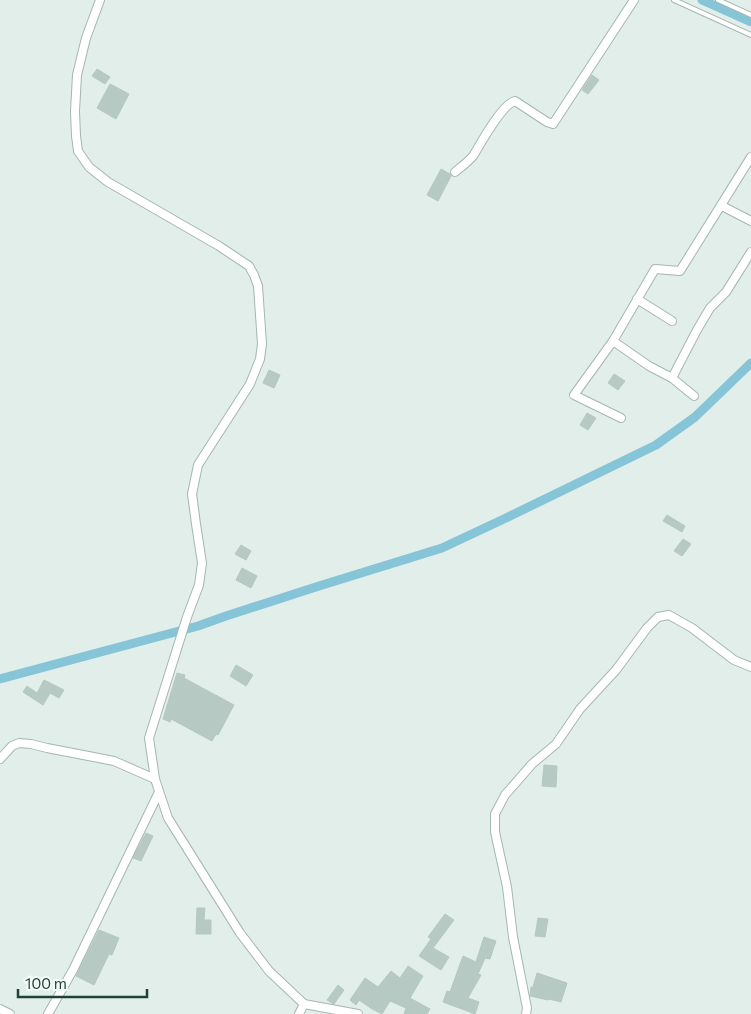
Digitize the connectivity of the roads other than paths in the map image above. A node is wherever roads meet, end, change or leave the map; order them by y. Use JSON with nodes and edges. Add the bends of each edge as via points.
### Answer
{"nodes":[{"id":1,"x":100,"y":0,"type":"edge"},
{"id":2,"x":634,"y":0,"type":"edge"},
{"id":3,"x":674,"y":0,"type":"edge"},
{"id":4,"x":718,"y":0,"type":"edge"},
{"id":5,"x":751,"y":14,"type":"edge"},
{"id":6,"x":751,"y":35,"type":"edge"},
{"id":7,"x":751,"y":157,"type":"edge"},
{"id":8,"x":455,"y":172,"type":"dead end"},
{"id":9,"x":722,"y":206,"type":"junction"},
{"id":10,"x":751,"y":221,"type":"edge"},
{"id":11,"x":751,"y":252,"type":"edge"},
{"id":12,"x":636,"y":299,"type":"junction"},
{"id":13,"x":672,"y":321,"type":"dead end"},
{"id":14,"x":613,"y":341,"type":"junction"},
{"id":15,"x":672,"y":378,"type":"junction"},
{"id":16,"x":694,"y":396,"type":"dead end"},
{"id":17,"x":621,"y":418,"type":"dead end"},
{"id":18,"x":751,"y":667,"type":"edge"},
{"id":19,"x":0,"y":759,"type":"edge"},
{"id":20,"x":156,"y":779,"type":"junction"},
{"id":21,"x":159,"y":792,"type":"junction"},
{"id":22,"x":304,"y":1004,"type":"junction"},
{"id":23,"x":0,"y":1009,"type":"edge"},
{"id":24,"x":10,"y":1014,"type":"edge"},
{"id":25,"x":48,"y":1014,"type":"edge"},
{"id":26,"x":299,"y":1014,"type":"edge"},
{"id":27,"x":358,"y":1014,"type":"edge"},
{"id":28,"x":526,"y":1014,"type":"edge"}],
"edges":[{"from":1,"to":20,"type":"street","via":[[77,74],[78,151],[89,167],[108,182],[249,266],[258,286],[260,359],[250,384],[198,465],[192,494],[202,563],[199,585],[149,738]]},
{"from":2,"to":8,"type":"street","via":[[554,124],[512,101],[472,157]]},
{"from":3,"to":6,"type":"lane"},
{"from":4,"to":5,"type":"lane"},
{"from":7,"to":9,"type":"street"},
{"from":9,"to":10,"type":"street"},
{"from":9,"to":12,"type":"street","via":[[680,271],[654,269]]},
{"from":11,"to":15,"type":"street","via":[[726,292],[710,308]]},
{"from":12,"to":13,"type":"street"},
{"from":12,"to":14,"type":"street"},
{"from":14,"to":15,"type":"street"},
{"from":14,"to":17,"type":"street","via":[[574,395]]},
{"from":15,"to":16,"type":"street"},
{"from":18,"to":28,"type":"street","via":[[734,660],[669,615],[658,617],[580,709],[556,744],[532,764],[505,795],[495,814],[495,832],[507,886]]},
{"from":19,"to":20,"type":"street","via":[[18,743],[31,744],[114,761]]},
{"from":20,"to":21,"type":"street"},
{"from":21,"to":22,"type":"street","via":[[168,818],[240,933],[269,971]]},
{"from":21,"to":25,"type":"street","via":[[73,970]]},
{"from":22,"to":26,"type":"street"},
{"from":22,"to":27,"type":"street"},
{"from":23,"to":24,"type":"street"}]}
